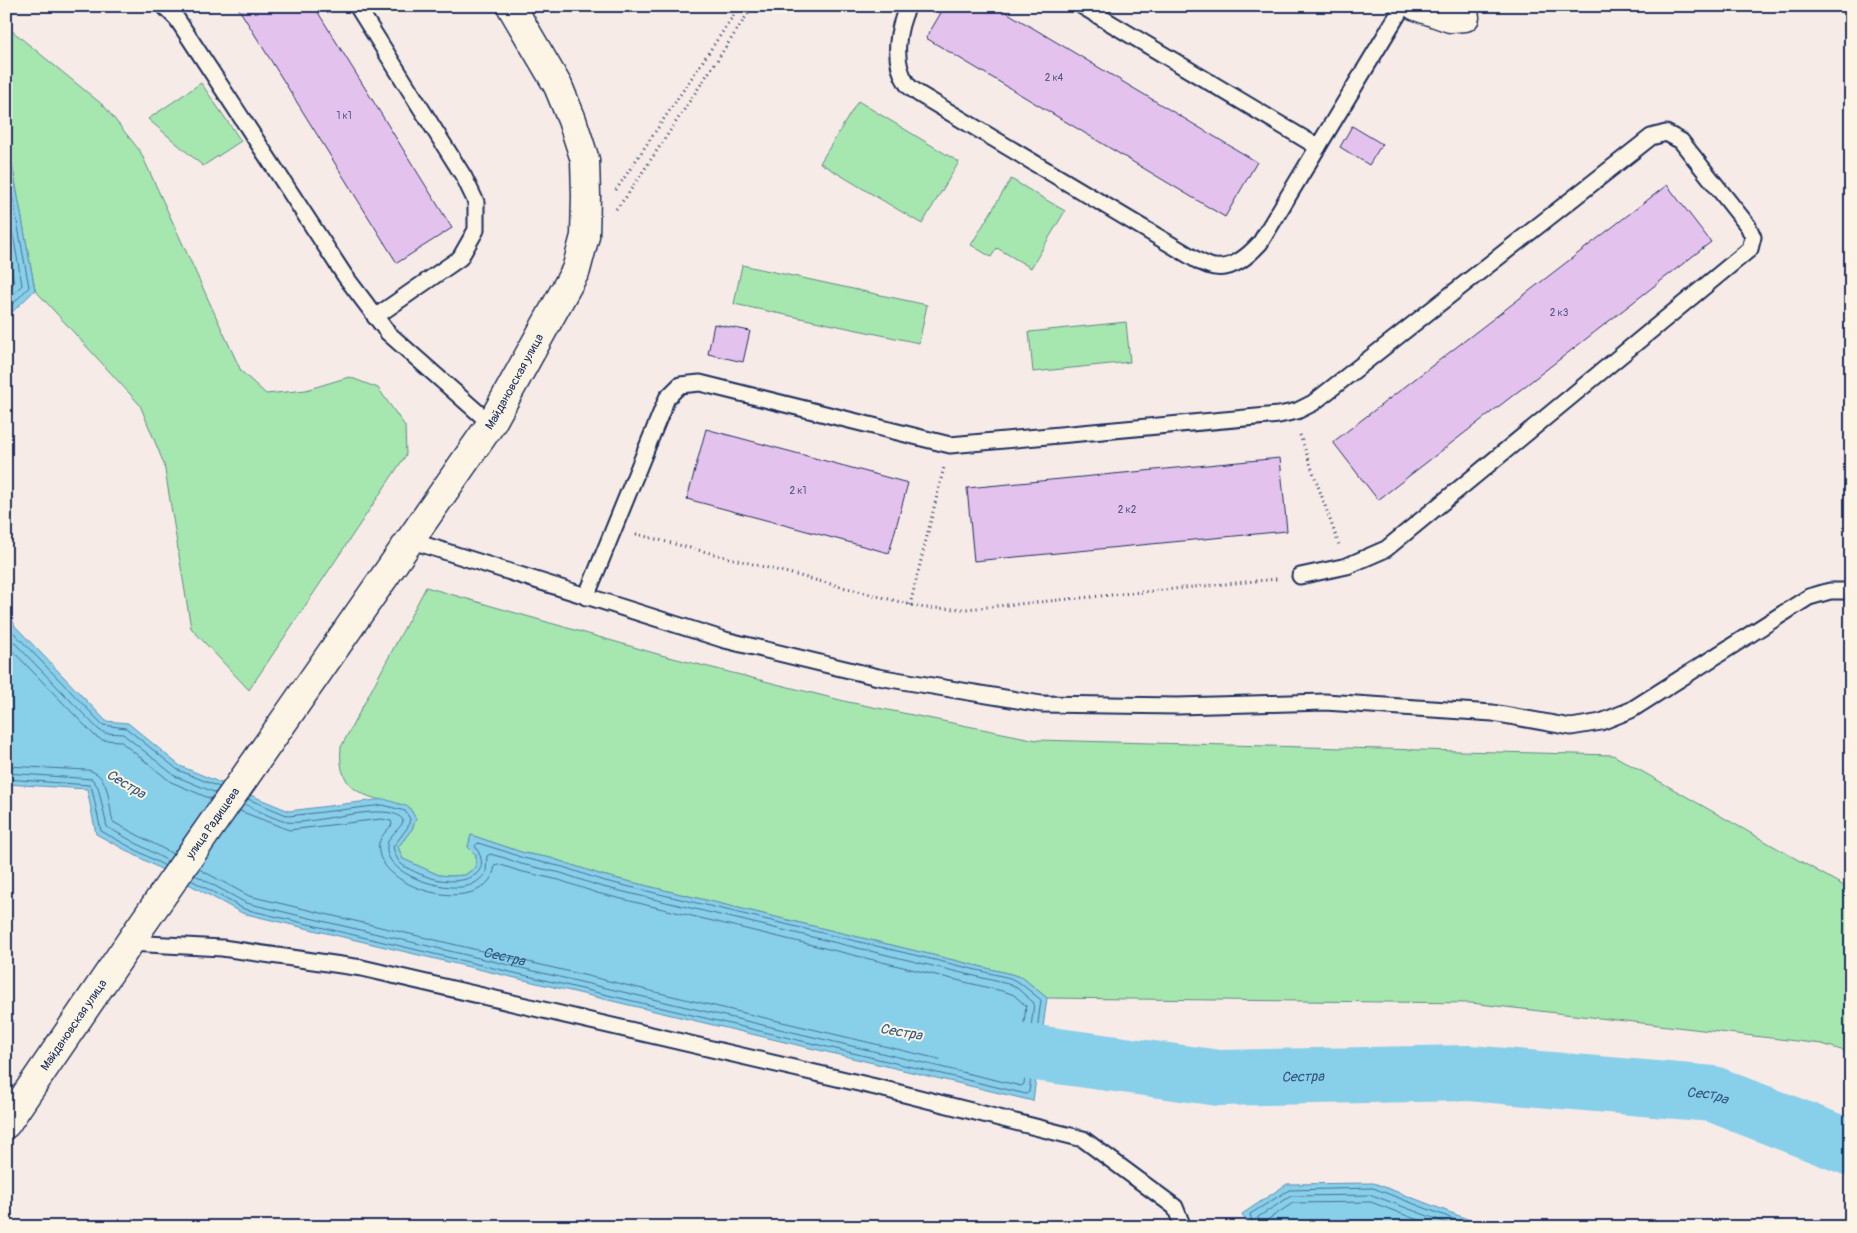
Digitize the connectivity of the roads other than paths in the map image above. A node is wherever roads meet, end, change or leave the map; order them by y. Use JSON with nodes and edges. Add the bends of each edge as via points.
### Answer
{"nodes":[{"id":1,"x":164,"y":6,"type":"edge"},
{"id":2,"x":357,"y":6,"type":"edge"},
{"id":3,"x":511,"y":6,"type":"edge"},
{"id":4,"x":908,"y":6,"type":"edge"},
{"id":5,"x":1082,"y":6,"type":"edge"},
{"id":6,"x":1403,"y":6,"type":"edge"},
{"id":7,"x":1416,"y":6,"type":"edge"},
{"id":8,"x":1470,"y":11,"type":"edge"},
{"id":9,"x":1318,"y":147,"type":"junction"},
{"id":10,"x":375,"y":317,"type":"junction"},
{"id":11,"x":491,"y":424,"type":"junction"},
{"id":12,"x":409,"y":540,"type":"junction"},
{"id":13,"x":1300,"y":576,"type":"road end"},
{"id":14,"x":1851,"y":591,"type":"edge"},
{"id":15,"x":586,"y":597,"type":"junction"},
{"id":16,"x":284,"y":720,"type":"joint"},
{"id":17,"x":135,"y":935,"type":"junction"},
{"id":18,"x":6,"y":1124,"type":"edge"},
{"id":19,"x":1183,"y":1227,"type":"edge"}],
"edges":[{"from":1,"to":10,"type":"lane","via":[[177,19]]},
{"from":2,"to":10,"type":"lane","via":[[464,177],[476,202],[476,230],[460,258]]},
{"from":3,"to":11,"type":"street","name":"Майдановская улица","via":[[558,86],[585,160],[585,236],[576,270]]},
{"from":4,"to":9,"type":"lane","via":[[898,34],[900,70],[908,85],[1191,257],[1215,268],[1246,258],[1260,243]]},
{"from":5,"to":9,"type":"lane"},
{"from":6,"to":9,"type":"lane"},
{"from":7,"to":8,"type":"street","via":[[1450,18]]},
{"from":10,"to":11,"type":"lane","via":[[388,333]]},
{"from":11,"to":12,"type":"street","name":"Майдановская улица"},
{"from":12,"to":15,"type":"lane"},
{"from":12,"to":16,"type":"street","name":"Майдановская улица"},
{"from":13,"to":15,"type":"lane","via":[[1347,566],[1386,549],[1750,249],[1753,237],[1748,226],[1681,141],[1666,133],[1651,137],[1313,403],[1297,411],[950,445],[700,384],[680,385],[667,398]]},
{"from":14,"to":15,"type":"lane","via":[[1830,591],[1809,597],[1631,710],[1601,722],[1572,726],[1493,713],[1325,702],[1177,706],[1041,704],[878,677],[725,640]]},
{"from":16,"to":17,"type":"street","name":"улица Радищева"},
{"from":17,"to":18,"type":"street","name":"Майдановская улица"},
{"from":17,"to":19,"type":"lane","via":[[362,968],[880,1088],[1083,1139],[1174,1207]]}]}
